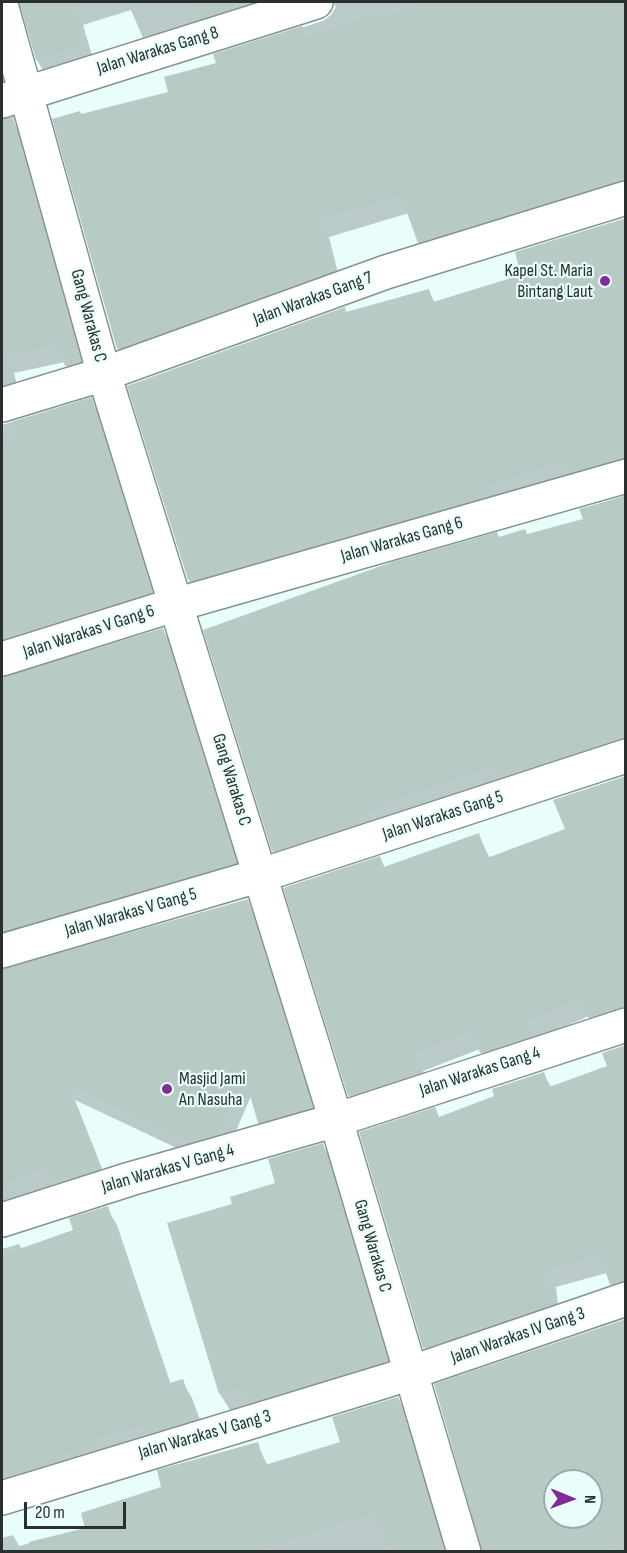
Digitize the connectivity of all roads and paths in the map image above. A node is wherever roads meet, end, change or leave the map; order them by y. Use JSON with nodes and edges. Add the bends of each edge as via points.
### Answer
{"nodes":[{"id":1,"x":316,"y":2,"type":"edge"},
{"id":2,"x":2,"y":8,"type":"edge"},
{"id":3,"x":14,"y":97,"type":"edge"},
{"id":4,"x":626,"y":198,"type":"edge"},
{"id":5,"x":104,"y":374,"type":"junction"},
{"id":6,"x":2,"y":405,"type":"edge"},
{"id":7,"x":626,"y":476,"type":"edge"},
{"id":8,"x":178,"y":605,"type":"junction"},
{"id":9,"x":2,"y":659,"type":"edge"},
{"id":10,"x":626,"y":756,"type":"edge"},
{"id":11,"x":260,"y":876,"type":"junction"},
{"id":12,"x":2,"y":951,"type":"edge"},
{"id":13,"x":626,"y":1025,"type":"edge"},
{"id":14,"x":336,"y":1120,"type":"junction"},
{"id":15,"x":2,"y":1220,"type":"edge"},
{"id":16,"x":626,"y":1299,"type":"edge"},
{"id":17,"x":410,"y":1373,"type":"junction"},
{"id":18,"x":2,"y":1498,"type":"edge"},
{"id":19,"x":464,"y":1551,"type":"edge"}],
"edges":[{"from":1,"to":3,"type":"street","name":"Jalan Warakas Gang 8"},
{"from":2,"to":3,"type":"street","name":"Gang Warakas C"},
{"from":3,"to":5,"type":"street","name":"Gang Warakas C"},
{"from":4,"to":5,"type":"street","name":"Jalan Warakas Gang 7","via":[[386,272]]},
{"from":5,"to":6,"type":"street","name":"Jalan Warakas Gang 7"},
{"from":5,"to":8,"type":"street","name":"Gang Warakas C"},
{"from":7,"to":8,"type":"street","name":"Jalan Warakas Gang 6"},
{"from":8,"to":9,"type":"street","name":"Jalan Warakas V Gang 6"},
{"from":8,"to":11,"type":"street","name":"Gang Warakas C"},
{"from":10,"to":11,"type":"street","name":"Jalan Warakas Gang 5"},
{"from":11,"to":12,"type":"street","name":"Jalan Warakas V Gang 5"},
{"from":11,"to":14,"type":"street","name":"Gang Warakas C"},
{"from":13,"to":14,"type":"street","name":"Jalan Warakas Gang 4"},
{"from":14,"to":15,"type":"street","name":"Jalan Warakas V Gang 4"},
{"from":14,"to":17,"type":"street","name":"Gang Warakas C"},
{"from":16,"to":17,"type":"street","name":"Jalan Warakas IV Gang 3"},
{"from":17,"to":18,"type":"street","name":"Jalan Warakas V Gang 3"},
{"from":17,"to":19,"type":"street","name":"Gang Warakas C"}]}
